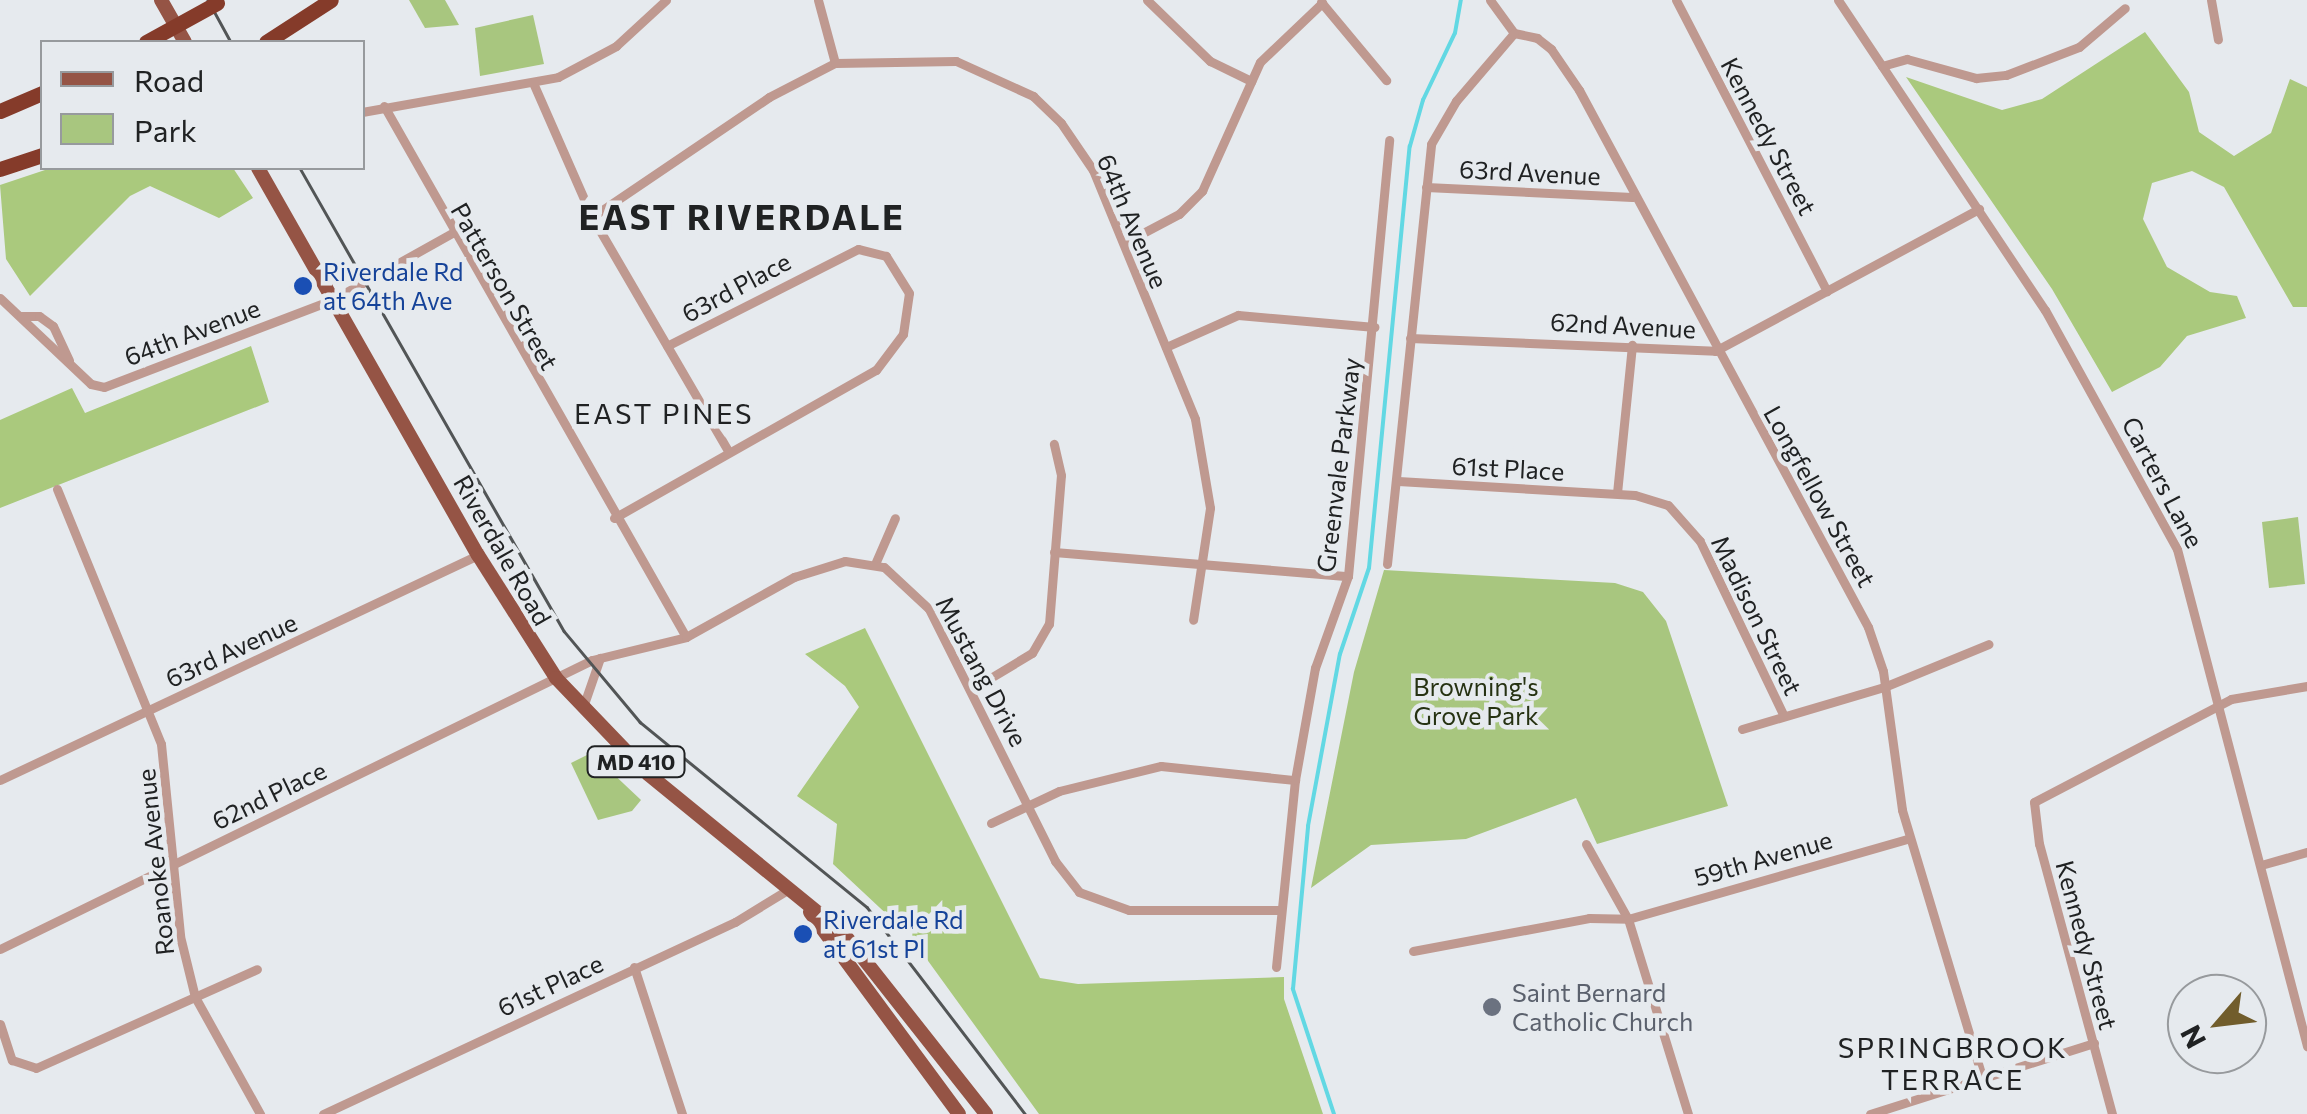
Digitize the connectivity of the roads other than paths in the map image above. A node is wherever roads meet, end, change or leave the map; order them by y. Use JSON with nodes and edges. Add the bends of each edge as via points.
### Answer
{"nodes":[{"id":1,"x":162,"y":0,"type":"edge"},
{"id":2,"x":331,"y":0,"type":"edge"},
{"id":3,"x":666,"y":0,"type":"edge"},
{"id":4,"x":818,"y":0,"type":"edge"},
{"id":5,"x":1146,"y":0,"type":"edge"},
{"id":6,"x":1490,"y":0,"type":"edge"},
{"id":7,"x":1676,"y":0,"type":"edge"},
{"id":8,"x":1838,"y":0,"type":"edge"},
{"id":9,"x":2211,"y":0,"type":"edge"},
{"id":10,"x":220,"y":2,"type":"edge"},
{"id":11,"x":1321,"y":2,"type":"edge"},
{"id":12,"x":2125,"y":8,"type":"dead end"},
{"id":13,"x":1514,"y":33,"type":"junction"},
{"id":14,"x":2218,"y":38,"type":"dead end"},
{"id":15,"x":150,"y":40,"type":"edge"},
{"id":16,"x":184,"y":40,"type":"edge"},
{"id":17,"x":269,"y":40,"type":"edge"},
{"id":18,"x":835,"y":63,"type":"junction"},
{"id":19,"x":1882,"y":66,"type":"junction"},
{"id":20,"x":1386,"y":80,"type":"dead end"},
{"id":21,"x":1251,"y":81,"type":"junction"},
{"id":22,"x":534,"y":85,"type":"junction"},
{"id":23,"x":40,"y":94,"type":"edge"},
{"id":24,"x":384,"y":106,"type":"junction"},
{"id":25,"x":0,"y":111,"type":"edge"},
{"id":26,"x":365,"y":111,"type":"edge"},
{"id":27,"x":1390,"y":140,"type":"dead end"},
{"id":28,"x":40,"y":156,"type":"edge"},
{"id":29,"x":0,"y":168,"type":"edge"},
{"id":30,"x":259,"y":170,"type":"edge"},
{"id":31,"x":1426,"y":187,"type":"junction"},
{"id":32,"x":1632,"y":197,"type":"junction"},
{"id":33,"x":1979,"y":209,"type":"junction"},
{"id":34,"x":592,"y":217,"type":"junction"},
{"id":35,"x":452,"y":233,"type":"junction"},
{"id":36,"x":1124,"y":243,"type":"junction"},
{"id":37,"x":1827,"y":291,"type":"junction"},
{"id":38,"x":0,"y":298,"type":"edge"},
{"id":39,"x":334,"y":299,"type":"junction"},
{"id":40,"x":1374,"y":326,"type":"junction"},
{"id":41,"x":1410,"y":338,"type":"junction"},
{"id":42,"x":1632,"y":345,"type":"junction"},
{"id":43,"x":667,"y":346,"type":"junction"},
{"id":44,"x":1166,"y":346,"type":"junction"},
{"id":45,"x":1714,"y":351,"type":"junction"},
{"id":46,"x":1054,"y":444,"type":"dead end"},
{"id":47,"x":728,"y":451,"type":"junction"},
{"id":48,"x":1398,"y":481,"type":"junction"},
{"id":49,"x":57,"y":490,"type":"dead end"},
{"id":50,"x":1617,"y":494,"type":"junction"},
{"id":51,"x":614,"y":518,"type":"junction"},
{"id":52,"x":895,"y":518,"type":"dead end"},
{"id":53,"x":1054,"y":552,"type":"junction"},
{"id":54,"x":478,"y":555,"type":"junction"},
{"id":55,"x":1204,"y":563,"type":"junction"},
{"id":56,"x":875,"y":564,"type":"junction"},
{"id":57,"x":1387,"y":564,"type":"dead end"},
{"id":58,"x":1348,"y":576,"type":"junction"},
{"id":59,"x":1193,"y":620,"type":"dead end"},
{"id":60,"x":686,"y":638,"type":"junction"},
{"id":61,"x":1989,"y":644,"type":"dead end"},
{"id":62,"x":600,"y":658,"type":"junction"},
{"id":63,"x":556,"y":678,"type":"junction"},
{"id":64,"x":2307,"y":686,"type":"edge"},
{"id":65,"x":1884,"y":687,"type":"junction"},
{"id":66,"x":972,"y":689,"type":"junction"},
{"id":67,"x":2218,"y":705,"type":"junction"},
{"id":68,"x":583,"y":708,"type":"junction"},
{"id":69,"x":149,"y":711,"type":"junction"},
{"id":70,"x":1784,"y":716,"type":"junction"},
{"id":71,"x":1742,"y":729,"type":"dead end"},
{"id":72,"x":0,"y":780,"type":"edge"},
{"id":73,"x":1296,"y":780,"type":"junction"},
{"id":74,"x":1029,"y":804,"type":"junction"},
{"id":75,"x":991,"y":824,"type":"dead end"},
{"id":76,"x":1910,"y":838,"type":"junction"},
{"id":77,"x":1586,"y":844,"type":"dead end"},
{"id":78,"x":2307,"y":852,"type":"edge"},
{"id":79,"x":174,"y":864,"type":"junction"},
{"id":80,"x":2261,"y":866,"type":"junction"},
{"id":81,"x":792,"y":887,"type":"junction"},
{"id":82,"x":1281,"y":910,"type":"junction"},
{"id":83,"x":1628,"y":919,"type":"junction"},
{"id":84,"x":0,"y":949,"type":"edge"},
{"id":85,"x":1413,"y":951,"type":"dead end"},
{"id":86,"x":1276,"y":967,"type":"dead end"},
{"id":87,"x":634,"y":968,"type":"junction"},
{"id":88,"x":257,"y":969,"type":"dead end"},
{"id":89,"x":195,"y":997,"type":"junction"},
{"id":90,"x":0,"y":1024,"type":"edge"},
{"id":91,"x":2094,"y":1042,"type":"junction"},
{"id":92,"x":2307,"y":1046,"type":"edge"},
{"id":93,"x":1982,"y":1077,"type":"junction"},
{"id":94,"x":258,"y":1111,"type":"edge"},
{"id":95,"x":244,"y":1114,"type":"edge"},
{"id":96,"x":323,"y":1114,"type":"edge"},
{"id":97,"x":682,"y":1114,"type":"edge"},
{"id":98,"x":959,"y":1114,"type":"edge"},
{"id":99,"x":986,"y":1114,"type":"edge"},
{"id":100,"x":1688,"y":1114,"type":"edge"},
{"id":101,"x":1870,"y":1114,"type":"edge"},
{"id":102,"x":2112,"y":1114,"type":"edge"}],
"edges":[{"from":1,"to":16,"type":"main road"},
{"from":2,"to":17,"type":"highway"},
{"from":3,"to":22,"type":"street","via":[[616,46]]},
{"from":4,"to":18,"type":"street"},
{"from":5,"to":21,"type":"street","via":[[1198,52]]},
{"from":6,"to":13,"type":"street","name":"Longfellow Street"},
{"from":7,"to":37,"type":"street","name":"Kennedy Street"},
{"from":8,"to":19,"type":"street","name":"Carters Lane"},
{"from":9,"to":14,"type":"street"},
{"from":10,"to":15,"type":"highway","bridge":true},
{"from":11,"to":20,"type":"street"},
{"from":11,"to":21,"type":"street","via":[[1274,45]]},
{"from":12,"to":19,"type":"street","via":[[2079,47],[2006,75],[1976,78],[1907,59]]},
{"from":13,"to":31,"type":"street","via":[[1443,119]]},
{"from":13,"to":32,"type":"street","name":"Longfellow Street","via":[[1537,38],[1566,69]]},
{"from":18,"to":34,"type":"street","name":"64th Avenue","via":[[769,97]]},
{"from":18,"to":36,"type":"street","name":"64th Avenue","via":[[956,61],[1032,96],[1083,153]]},
{"from":19,"to":33,"type":"street","name":"Carters Lane"},
{"from":21,"to":36,"type":"street","via":[[1202,191],[1178,214]]},
{"from":22,"to":24,"type":"street","via":[[457,90]]},
{"from":22,"to":34,"type":"street"},
{"from":23,"to":25,"type":"highway"},
{"from":24,"to":26,"type":"street"},
{"from":24,"to":35,"type":"street","name":"Patterson Street"},
{"from":27,"to":40,"type":"street","name":"Greenvale Parkway"},
{"from":28,"to":29,"type":"highway"},
{"from":30,"to":39,"type":"main road","name":"Riverdale Road","number":"MD 410"},
{"from":31,"to":32,"type":"street","name":"63rd Avenue"},
{"from":31,"to":41,"type":"street"},
{"from":32,"to":45,"type":"street","name":"Longfellow Street"},
{"from":33,"to":37,"type":"street","name":"62nd Avenue"},
{"from":33,"to":67,"type":"street","name":"Carters Lane","via":[[2045,310],[2164,523],[2185,568]]},
{"from":34,"to":43,"type":"street"},
{"from":35,"to":39,"type":"street"},
{"from":35,"to":51,"type":"street","name":"Patterson Street"},
{"from":36,"to":44,"type":"street","name":"64th Avenue"},
{"from":37,"to":45,"type":"street","name":"62nd Avenue"},
{"from":38,"to":39,"type":"street","name":"64th Avenue","via":[[21,316],[39,316],[53,326],[70,363],[104,387]]},
{"from":39,"to":54,"type":"main road","name":"Riverdale Road","number":"MD 410"},
{"from":40,"to":44,"type":"street","via":[[1238,315]]},
{"from":40,"to":58,"type":"street","name":"Greenvale Parkway"},
{"from":41,"to":42,"type":"street","name":"62nd Avenue"},
{"from":41,"to":48,"type":"street"},
{"from":42,"to":45,"type":"street","name":"62nd Avenue"},
{"from":42,"to":50,"type":"street"},
{"from":43,"to":47,"type":"street"},
{"from":43,"to":47,"type":"street","name":"63rd Place","via":[[865,249],[896,267],[910,305],[896,348],[863,380]]},
{"from":44,"to":55,"type":"street","name":"64th Avenue","via":[[1194,419],[1206,476]]},
{"from":45,"to":65,"type":"street","name":"Longfellow Street","via":[[1868,627]]},
{"from":46,"to":53,"type":"street","via":[[1060,475]]},
{"from":47,"to":51,"type":"street"},
{"from":48,"to":50,"type":"street","name":"61st Place"},
{"from":48,"to":57,"type":"street"},
{"from":49,"to":69,"type":"street","name":"Roanoke Avenue"},
{"from":50,"to":70,"type":"street","name":"Madison Street","via":[[1668,505],[1686,521],[1757,650]]},
{"from":51,"to":60,"type":"street","name":"Patterson Street"},
{"from":52,"to":56,"type":"street"},
{"from":53,"to":55,"type":"street"},
{"from":53,"to":66,"type":"street","via":[[1052,600],[1040,646]]},
{"from":54,"to":63,"type":"main road","name":"Riverdale Road","number":"MD 410"},
{"from":54,"to":69,"type":"street","name":"63rd Avenue"},
{"from":55,"to":58,"type":"street"},
{"from":55,"to":59,"type":"street","name":"64th Avenue"},
{"from":56,"to":60,"type":"street","via":[[844,560],[815,567]]},
{"from":56,"to":66,"type":"street","name":"Mustang Drive","via":[[920,597]]},
{"from":58,"to":73,"type":"street","name":"Greenvale Parkway","via":[[1315,668]]},
{"from":60,"to":62,"type":"street"},
{"from":61,"to":65,"type":"street"},
{"from":62,"to":63,"type":"street"},
{"from":62,"to":68,"type":"street"},
{"from":63,"to":68,"type":"main road","name":"Riverdale Road","number":"MD 410"},
{"from":63,"to":79,"type":"street","name":"62nd Place"},
{"from":64,"to":67,"type":"street","via":[[2245,693]]},
{"from":65,"to":70,"type":"street"},
{"from":65,"to":76,"type":"street","name":"Longfellow Street"},
{"from":66,"to":74,"type":"street","name":"Mustang Drive"},
{"from":67,"to":80,"type":"street","name":"Carters Lane"},
{"from":67,"to":91,"type":"street","name":"Kennedy Street","via":[[2046,790],[2034,802],[2033,821]]},
{"from":68,"to":81,"type":"main road","name":"Riverdale Road","number":"MD 410","via":[[664,787]]},
{"from":69,"to":72,"type":"street","name":"63rd Avenue"},
{"from":69,"to":79,"type":"street","name":"Roanoke Avenue","via":[[167,769]]},
{"from":70,"to":71,"type":"street"},
{"from":73,"to":74,"type":"street","via":[[1161,766],[1087,781]]},
{"from":73,"to":82,"type":"street","name":"Greenvale Parkway"},
{"from":74,"to":75,"type":"street"},
{"from":74,"to":82,"type":"street","name":"Mustang Drive","via":[[1068,881],[1100,904]]},
{"from":76,"to":83,"type":"street","name":"59th Avenue"},
{"from":76,"to":93,"type":"street","name":"Longfellow Street"},
{"from":77,"to":83,"type":"street"},
{"from":78,"to":80,"type":"street"},
{"from":79,"to":84,"type":"street","name":"62nd Place"},
{"from":79,"to":89,"type":"street","name":"Roanoke Avenue"},
{"from":80,"to":92,"type":"street","name":"Carters Lane"},
{"from":81,"to":87,"type":"street","name":"61st Place","via":[[735,922]]},
{"from":81,"to":98,"type":"main road","name":"Riverdale Road","number":"MD 410"},
{"from":81,"to":99,"type":"main road","name":"Riverdale Road","number":"MD 410","via":[[882,974]]},
{"from":82,"to":86,"type":"street","name":"Greenvale Parkway"},
{"from":83,"to":85,"type":"street","name":"59th Avenue","via":[[1589,918]]},
{"from":83,"to":100,"type":"street"},
{"from":87,"to":96,"type":"street","name":"61st Place"},
{"from":87,"to":97,"type":"street"},
{"from":88,"to":89,"type":"street"},
{"from":89,"to":90,"type":"street","via":[[36,1068],[18,1065]]},
{"from":89,"to":94,"type":"street","name":"Roanoke Avenue"},
{"from":91,"to":93,"type":"street"},
{"from":91,"to":102,"type":"street","name":"Kennedy Street"},
{"from":93,"to":101,"type":"street"},
{"from":94,"to":95,"type":"street"}]}
